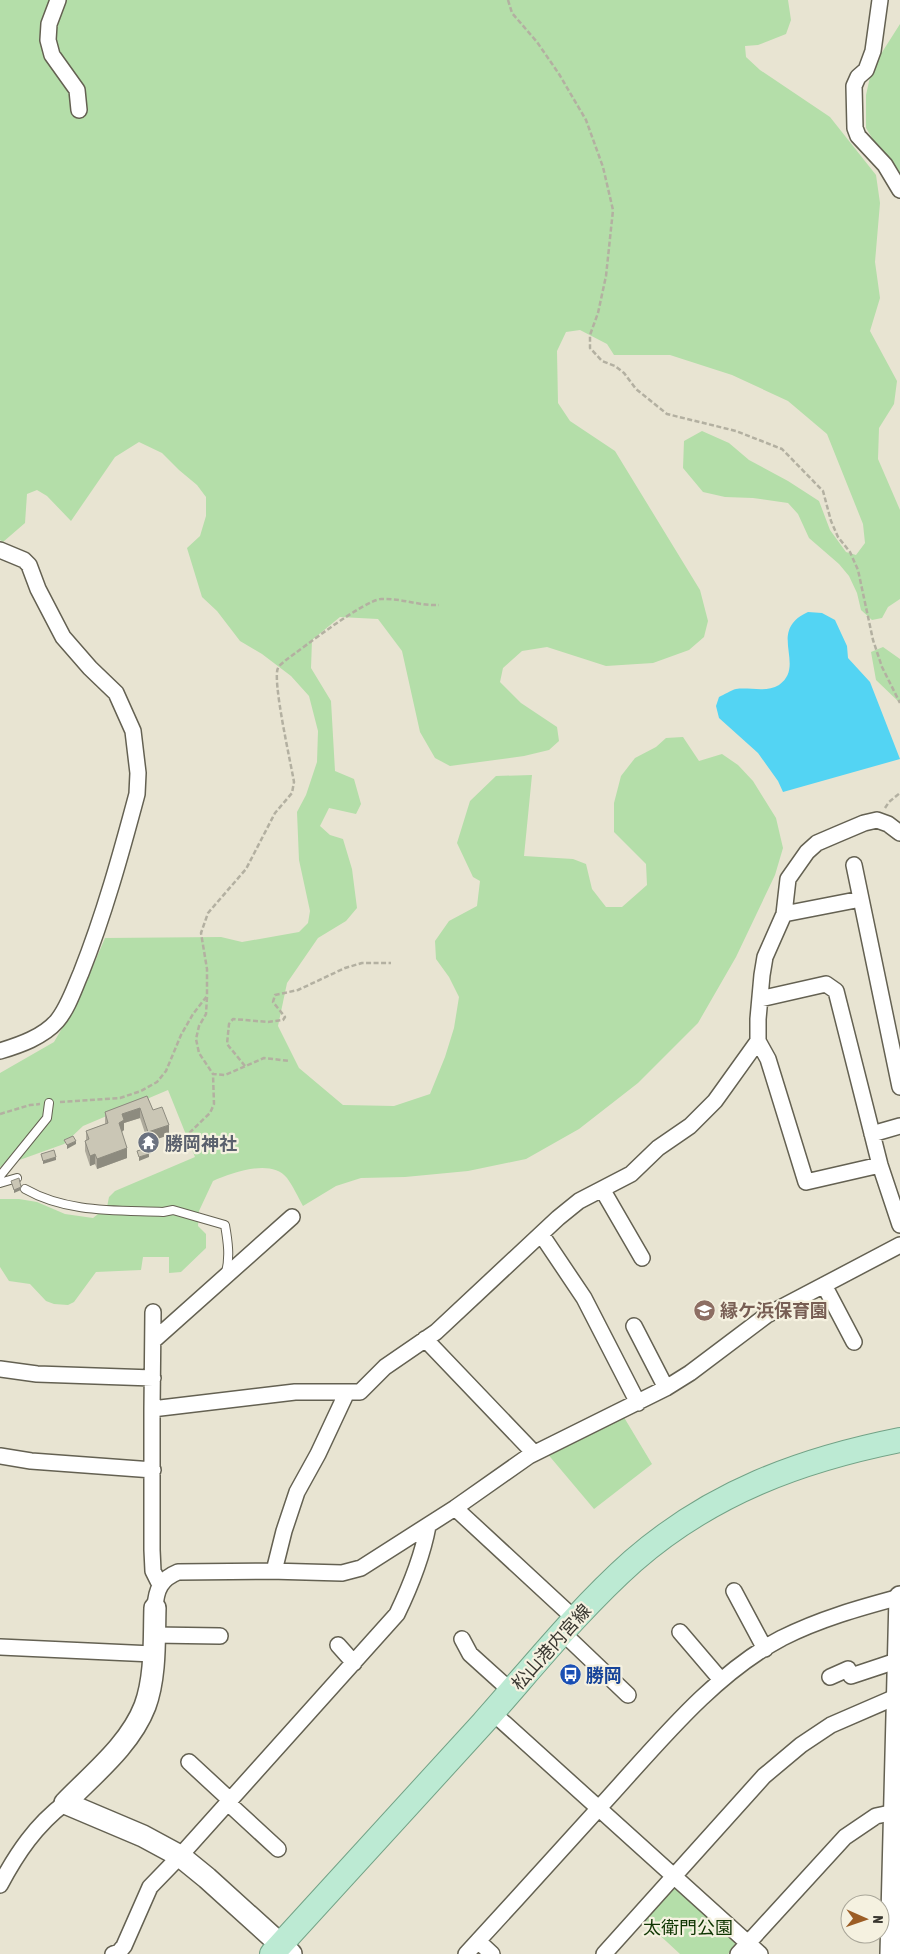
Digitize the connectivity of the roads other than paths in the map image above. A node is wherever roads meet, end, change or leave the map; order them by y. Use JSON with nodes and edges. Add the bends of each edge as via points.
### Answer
{"nodes":[{"id":1,"x":58,"y":0,"type":"edge"},
{"id":2,"x":880,"y":0,"type":"edge"},
{"id":3,"x":79,"y":110,"type":"dead end"},
{"id":4,"x":900,"y":190,"type":"edge"},
{"id":5,"x":0,"y":550,"type":"edge"},
{"id":6,"x":900,"y":833,"type":"edge"},
{"id":7,"x":854,"y":865,"type":"dead end"},
{"id":8,"x":861,"y":899,"type":"junction"},
{"id":9,"x":784,"y":914,"type":"junction"},
{"id":10,"x":760,"y":999,"type":"junction"},
{"id":11,"x":758,"y":1041,"type":"junction"},
{"id":12,"x":0,"y":1051,"type":"edge"},
{"id":13,"x":897,"y":1055,"type":"edge"},
{"id":14,"x":900,"y":1086,"type":"edge"},
{"id":15,"x":49,"y":1104,"type":"road end"},
{"id":16,"x":900,"y":1126,"type":"edge"},
{"id":17,"x":872,"y":1134,"type":"junction"},
{"id":18,"x":880,"y":1165,"type":"junction"},
{"id":19,"x":0,"y":1176,"type":"edge"},
{"id":20,"x":17,"y":1178,"type":"edge"},
{"id":21,"x":0,"y":1183,"type":"edge"},
{"id":22,"x":25,"y":1189,"type":"dead end"},
{"id":23,"x":602,"y":1189,"type":"junction"},
{"id":24,"x":292,"y":1217,"type":"dead end"},
{"id":25,"x":900,"y":1225,"type":"edge"},
{"id":26,"x":541,"y":1234,"type":"junction"},
{"id":27,"x":900,"y":1245,"type":"edge"},
{"id":28,"x":642,"y":1258,"type":"dead end"},
{"id":29,"x":225,"y":1278,"type":"junction"},
{"id":30,"x":824,"y":1285,"type":"junction"},
{"id":31,"x":153,"y":1312,"type":"dead end"},
{"id":32,"x":634,"y":1326,"type":"dead end"},
{"id":33,"x":425,"y":1339,"type":"junction"},
{"id":34,"x":153,"y":1341,"type":"junction"},
{"id":35,"x":854,"y":1342,"type":"dead end"},
{"id":36,"x":0,"y":1369,"type":"edge"},
{"id":37,"x":153,"y":1378,"type":"junction"},
{"id":38,"x":666,"y":1388,"type":"junction"},
{"id":39,"x":346,"y":1392,"type":"junction"},
{"id":40,"x":638,"y":1403,"type":"junction"},
{"id":41,"x":152,"y":1409,"type":"junction"},
{"id":42,"x":900,"y":1440,"type":"edge"},
{"id":43,"x":534,"y":1453,"type":"junction"},
{"id":44,"x":0,"y":1456,"type":"edge"},
{"id":45,"x":152,"y":1470,"type":"junction"},
{"id":46,"x":455,"y":1508,"type":"junction"},
{"id":47,"x":428,"y":1526,"type":"junction"},
{"id":48,"x":274,"y":1571,"type":"junction"},
{"id":49,"x":160,"y":1585,"type":"junction"},
{"id":50,"x":734,"y":1591,"type":"dead end"},
{"id":51,"x":900,"y":1597,"type":"edge"},
{"id":52,"x":155,"y":1608,"type":"joint"},
{"id":53,"x":569,"y":1626,"type":"junction"},
{"id":54,"x":680,"y":1632,"type":"dead end"},
{"id":55,"x":900,"y":1634,"type":"edge"},
{"id":56,"x":220,"y":1636,"type":"dead end"},
{"id":57,"x":462,"y":1639,"type":"dead end"},
{"id":58,"x":154,"y":1645,"type":"junction"},
{"id":59,"x":338,"y":1646,"type":"dead end"},
{"id":60,"x":0,"y":1647,"type":"edge"},
{"id":61,"x":765,"y":1649,"type":"junction"},
{"id":62,"x":898,"y":1660,"type":"junction"},
{"id":63,"x":354,"y":1663,"type":"junction"},
{"id":64,"x":830,"y":1677,"type":"dead end"},
{"id":65,"x":721,"y":1680,"type":"junction"},
{"id":66,"x":511,"y":1691,"type":"junction"},
{"id":67,"x":628,"y":1695,"type":"dead end"},
{"id":68,"x":898,"y":1696,"type":"junction"},
{"id":69,"x":492,"y":1712,"type":"junction"},
{"id":70,"x":189,"y":1762,"type":"dead end"},
{"id":71,"x":229,"y":1801,"type":"junction"},
{"id":72,"x":65,"y":1803,"type":"junction"},
{"id":73,"x":599,"y":1808,"type":"junction"},
{"id":74,"x":895,"y":1812,"type":"junction"},
{"id":75,"x":278,"y":1849,"type":"dead end"},
{"id":76,"x":180,"y":1856,"type":"junction"},
{"id":77,"x":674,"y":1877,"type":"junction"},
{"id":78,"x":0,"y":1884,"type":"edge"},
{"id":79,"x":478,"y":1941,"type":"junction"},
{"id":80,"x":743,"y":1949,"type":"edge"},
{"id":81,"x":281,"y":1951,"type":"edge"},
{"id":82,"x":113,"y":1954,"type":"edge"},
{"id":83,"x":466,"y":1954,"type":"edge"},
{"id":84,"x":492,"y":1954,"type":"edge"},
{"id":85,"x":604,"y":1954,"type":"edge"},
{"id":86,"x":760,"y":1954,"type":"edge"},
{"id":87,"x":891,"y":1954,"type":"edge"}],
"edges":[{"from":1,"to":3,"type":"street","via":[[49,24],[48,40],[52,55],[78,90]]},
{"from":2,"to":4,"type":"street","via":[[873,51],[866,70],[854,86],[855,128],[858,136],[885,165]]},
{"from":5,"to":12,"type":"street","via":[[29,565],[64,637],[116,693],[132,731],[138,773],[137,794],[96,936],[66,1008],[58,1021],[45,1032]]},
{"from":6,"to":9,"type":"street","via":[[877,820],[817,843],[788,879]]},
{"from":7,"to":8,"type":"street"},
{"from":8,"to":9,"type":"street"},
{"from":8,"to":13,"type":"street"},
{"from":9,"to":10,"type":"street","via":[[766,957]]},
{"from":10,"to":11,"type":"street"},
{"from":10,"to":17,"type":"street","via":[[826,984],[836,991]]},
{"from":11,"to":18,"type":"street","via":[[768,1059],[806,1182]]},
{"from":11,"to":23,"type":"street","via":[[715,1101],[690,1126],[658,1148],[631,1174]]},
{"from":13,"to":14,"type":"street"},
{"from":15,"to":19,"type":"lane","via":[[47,1118]]},
{"from":16,"to":17,"type":"street"},
{"from":17,"to":18,"type":"street"},
{"from":18,"to":25,"type":"street"},
{"from":20,"to":21,"type":"lane"},
{"from":22,"to":29,"type":"lane","via":[[63,1205],[173,1210],[225,1225],[228,1263]]},
{"from":23,"to":26,"type":"street","via":[[579,1201]]},
{"from":23,"to":28,"type":"street"},
{"from":24,"to":29,"type":"street"},
{"from":26,"to":33,"type":"street"},
{"from":26,"to":40,"type":"street","via":[[584,1298]]},
{"from":27,"to":30,"type":"street"},
{"from":29,"to":34,"type":"street"},
{"from":30,"to":35,"type":"street"},
{"from":30,"to":38,"type":"street","via":[[767,1315]]},
{"from":31,"to":34,"type":"street"},
{"from":32,"to":38,"type":"street"},
{"from":33,"to":39,"type":"street","via":[[385,1367],[360,1392]]},
{"from":33,"to":43,"type":"street"},
{"from":34,"to":37,"type":"street"},
{"from":36,"to":37,"type":"street","via":[[36,1374]]},
{"from":37,"to":41,"type":"street"},
{"from":38,"to":40,"type":"street"},
{"from":39,"to":41,"type":"street","via":[[295,1392]]},
{"from":39,"to":48,"type":"street","via":[[297,1492]]},
{"from":40,"to":43,"type":"street"},
{"from":41,"to":45,"type":"street"},
{"from":42,"to":53,"type":"main road","name":"松山港内宮線","via":[[800,1466],[734,1493],[661,1539],[608,1584]]},
{"from":43,"to":46,"type":"street"},
{"from":44,"to":45,"type":"street"},
{"from":45,"to":49,"type":"street","via":[[153,1571]]},
{"from":46,"to":47,"type":"street"},
{"from":46,"to":53,"type":"street"},
{"from":47,"to":48,"type":"street","via":[[352,1572]]},
{"from":47,"to":63,"type":"street","via":[[414,1579],[398,1614]]},
{"from":48,"to":49,"type":"street","via":[[178,1572],[168,1576]]},
{"from":49,"to":52,"type":"street"},
{"from":50,"to":61,"type":"street"},
{"from":51,"to":55,"type":"street"},
{"from":51,"to":61,"type":"street","via":[[835,1615]]},
{"from":52,"to":58,"type":"street"},
{"from":53,"to":66,"type":"main road","name":"松山港内宮線"},
{"from":53,"to":67,"type":"street"},
{"from":54,"to":65,"type":"street"},
{"from":55,"to":62,"type":"street"},
{"from":56,"to":58,"type":"street"},
{"from":57,"to":66,"type":"street","via":[[470,1654]]},
{"from":58,"to":60,"type":"street"},
{"from":58,"to":72,"type":"street","via":[[150,1686],[137,1722],[112,1755]]},
{"from":59,"to":63,"type":"street"},
{"from":61,"to":65,"type":"street"},
{"from":62,"to":64,"type":"street","via":[[851,1676],[848,1669]]},
{"from":62,"to":68,"type":"street"},
{"from":63,"to":71,"type":"street"},
{"from":65,"to":73,"type":"street"},
{"from":66,"to":69,"type":"main road","name":"松山港内宮線"},
{"from":68,"to":74,"type":"street"},
{"from":68,"to":77,"type":"street","via":[[832,1725],[800,1745],[764,1776]]},
{"from":69,"to":73,"type":"street"},
{"from":69,"to":81,"type":"main road","name":"松山港内宮線"},
{"from":70,"to":71,"type":"street"},
{"from":71,"to":75,"type":"street"},
{"from":71,"to":76,"type":"street"},
{"from":72,"to":76,"type":"street","via":[[143,1836]]},
{"from":72,"to":78,"type":"street","via":[[30,1835]]},
{"from":73,"to":77,"type":"street"},
{"from":73,"to":79,"type":"street"},
{"from":74,"to":80,"type":"street","via":[[876,1816],[845,1837]]},
{"from":74,"to":87,"type":"street"},
{"from":76,"to":81,"type":"street"},
{"from":76,"to":82,"type":"street","via":[[150,1887],[124,1946]]},
{"from":77,"to":80,"type":"street"},
{"from":77,"to":85,"type":"street"},
{"from":79,"to":83,"type":"street"},
{"from":79,"to":84,"type":"street"},
{"from":80,"to":86,"type":"street"}]}
